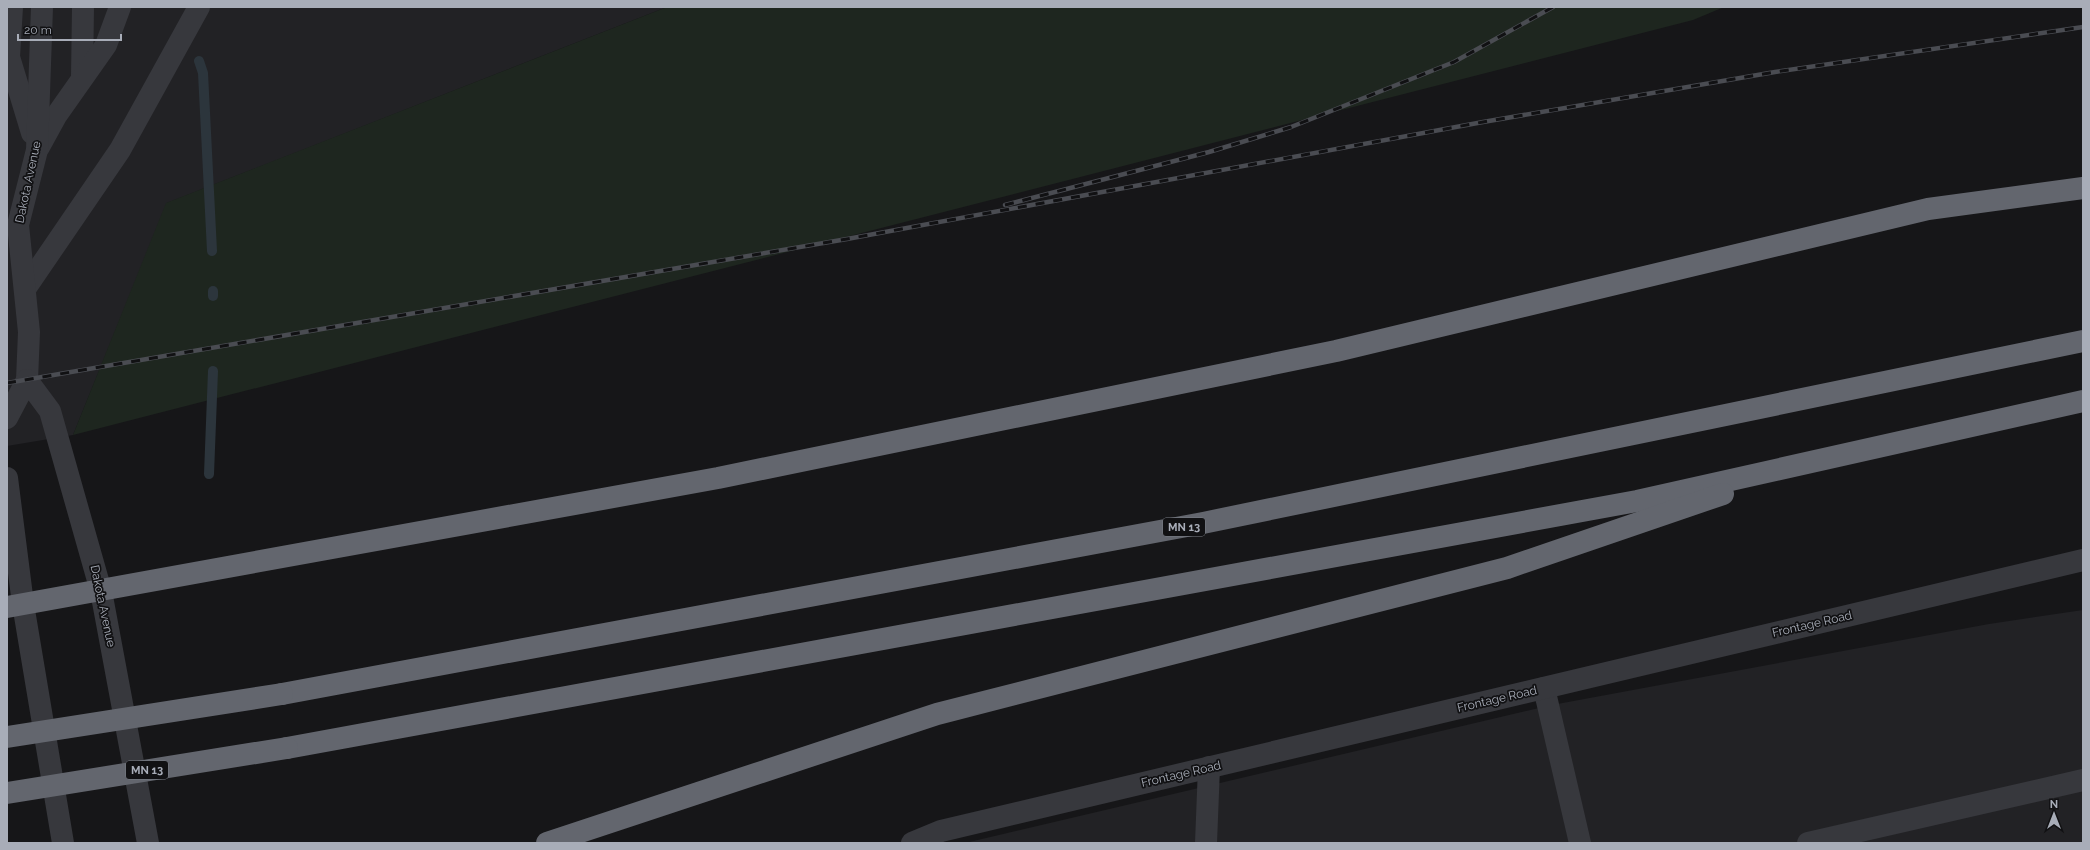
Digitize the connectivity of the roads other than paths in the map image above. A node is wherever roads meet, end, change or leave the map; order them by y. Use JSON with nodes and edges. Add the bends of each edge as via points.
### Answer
{"nodes":[{"id":1,"x":12,"y":7,"type":"edge"},
{"id":2,"x":42,"y":7,"type":"edge"},
{"id":3,"x":83,"y":7,"type":"edge"},
{"id":4,"x":120,"y":7,"type":"edge"},
{"id":5,"x":199,"y":7,"type":"edge"},
{"id":6,"x":82,"y":77,"type":"junction"},
{"id":7,"x":37,"y":150,"type":"junction"},
{"id":8,"x":2083,"y":188,"type":"edge"},
{"id":9,"x":25,"y":289,"type":"junction"},
{"id":10,"x":2083,"y":341,"type":"edge"},
{"id":11,"x":27,"y":380,"type":"junction"},
{"id":12,"x":2083,"y":401,"type":"edge"},
{"id":13,"x":7,"y":418,"type":"edge"},
{"id":14,"x":1832,"y":457,"type":"junction"},
{"id":15,"x":7,"y":478,"type":"edge"},
{"id":16,"x":2083,"y":560,"type":"edge"},
{"id":17,"x":102,"y":591,"type":"junction"},
{"id":18,"x":15,"y":605,"type":"edge"},
{"id":19,"x":1544,"y":688,"type":"junction"},
{"id":20,"x":7,"y":737,"type":"edge"},
{"id":21,"x":1209,"y":767,"type":"junction"},
{"id":22,"x":2083,"y":780,"type":"edge"},
{"id":23,"x":7,"y":793,"type":"edge"},
{"id":24,"x":942,"y":837,"type":"edge"},
{"id":25,"x":62,"y":843,"type":"edge"},
{"id":26,"x":148,"y":843,"type":"edge"},
{"id":27,"x":547,"y":843,"type":"edge"},
{"id":28,"x":912,"y":843,"type":"edge"},
{"id":29,"x":1206,"y":843,"type":"edge"},
{"id":30,"x":1580,"y":843,"type":"edge"},
{"id":31,"x":1808,"y":843,"type":"edge"}],
"edges":[{"from":1,"to":7,"type":"street","via":[[9,57]]},
{"from":2,"to":7,"type":"street","name":"Dakota Avenue"},
{"from":3,"to":6,"type":"street"},
{"from":4,"to":6,"type":"street","via":[[106,45]]},
{"from":5,"to":9,"type":"street","via":[[120,150]]},
{"from":6,"to":7,"type":"street"},
{"from":7,"to":9,"type":"street","name":"Dakota Avenue","via":[[18,225]]},
{"from":8,"to":17,"type":"highway","via":[[1928,209],[1336,351],[718,478]]},
{"from":9,"to":11,"type":"street","name":"Dakota Avenue","via":[[29,332]]},
{"from":10,"to":20,"type":"highway","number":"MN 13","bridge":true,"via":[[1203,523],[282,694]]},
{"from":11,"to":13,"type":"street","name":"Dakota Avenue"},
{"from":11,"to":17,"type":"street","name":"Dakota Avenue","via":[[50,411]]},
{"from":12,"to":14,"type":"highway","number":"MN 13"},
{"from":14,"to":23,"type":"highway","number":"MN 13","bridge":true,"via":[[1629,503],[287,748]]},
{"from":14,"to":27,"type":"highway","via":[[1507,568],[936,714]]},
{"from":15,"to":18,"type":"street"},
{"from":16,"to":19,"type":"street","name":"Frontage Road"},
{"from":17,"to":18,"type":"highway"},
{"from":17,"to":26,"type":"street","name":"Dakota Avenue"},
{"from":18,"to":25,"type":"street"},
{"from":19,"to":21,"type":"street","name":"Frontage Road"},
{"from":19,"to":30,"type":"street"},
{"from":21,"to":24,"type":"street","name":"Frontage Road"},
{"from":21,"to":29,"type":"street"},
{"from":22,"to":31,"type":"street"},
{"from":24,"to":28,"type":"street","name":"Frontage Road"}]}
